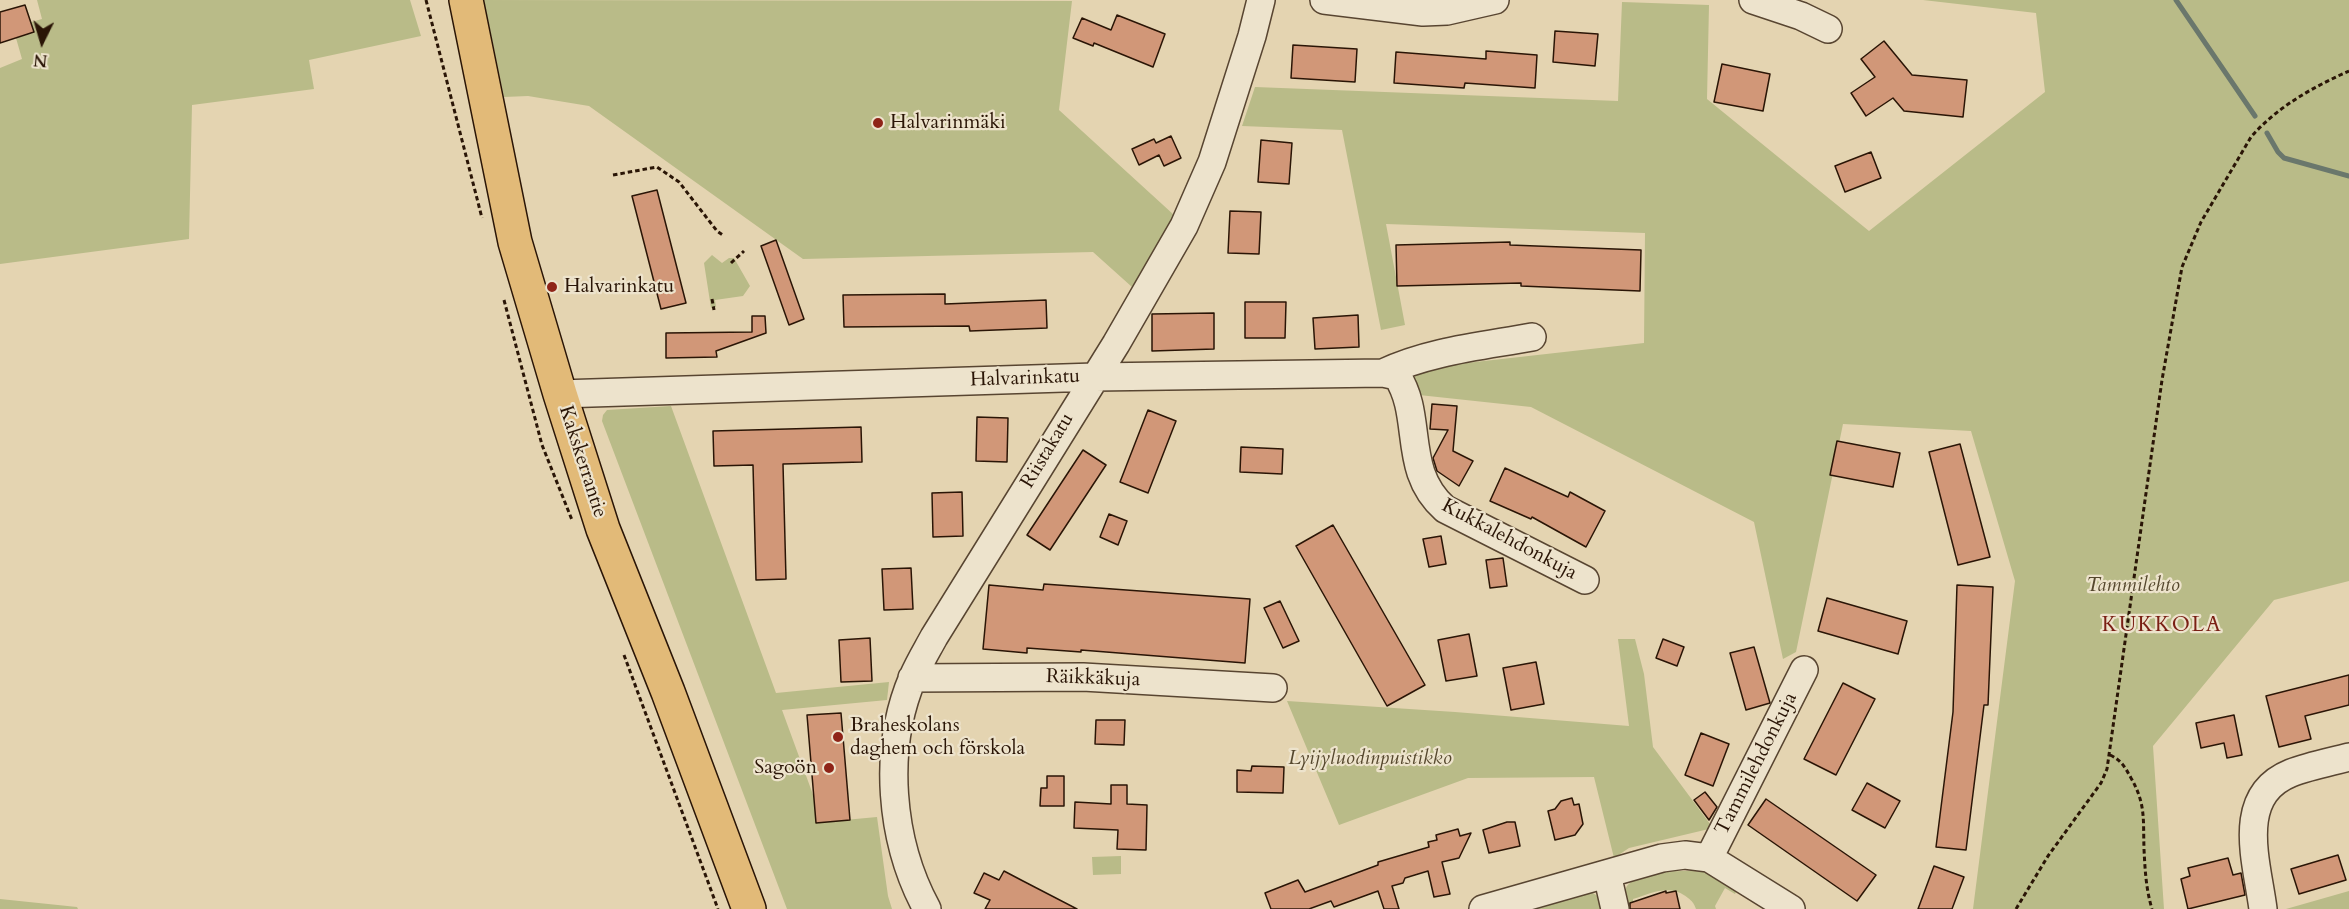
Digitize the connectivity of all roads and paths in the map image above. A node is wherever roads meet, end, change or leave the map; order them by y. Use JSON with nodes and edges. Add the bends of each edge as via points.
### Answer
{"nodes":[{"id":1,"x":466,"y":0,"type":"edge"},
{"id":2,"x":1261,"y":0,"type":"edge"},
{"id":3,"x":1324,"y":0,"type":"edge"},
{"id":4,"x":1495,"y":0,"type":"edge"},
{"id":5,"x":1753,"y":0,"type":"edge"},
{"id":6,"x":1828,"y":29,"type":"dead end"},
{"id":7,"x":2349,"y":71,"type":"edge"},
{"id":8,"x":613,"y":175,"type":"dead end"},
{"id":9,"x":724,"y":236,"type":"dead end"},
{"id":10,"x":744,"y":251,"type":"dead end"},
{"id":11,"x":731,"y":263,"type":"dead end"},
{"id":12,"x":712,"y":299,"type":"dead end"},
{"id":13,"x":714,"y":310,"type":"dead end"},
{"id":14,"x":1532,"y":337,"type":"dead end"},
{"id":15,"x":1383,"y":373,"type":"junction"},
{"id":16,"x":1095,"y":377,"type":"junction"},
{"id":17,"x":560,"y":394,"type":"junction"},
{"id":18,"x":1585,"y":580,"type":"dead end"},
{"id":19,"x":1804,"y":670,"type":"dead end"},
{"id":20,"x":912,"y":678,"type":"junction"},
{"id":21,"x":1273,"y":688,"type":"dead end"},
{"id":22,"x":2110,"y":755,"type":"junction"},
{"id":23,"x":2349,"y":757,"type":"edge"},
{"id":24,"x":1709,"y":858,"type":"junction"},
{"id":25,"x":1607,"y":874,"type":"junction"},
{"id":26,"x":749,"y":909,"type":"edge"},
{"id":27,"x":927,"y":909,"type":"edge"},
{"id":28,"x":1483,"y":909,"type":"edge"},
{"id":29,"x":1615,"y":909,"type":"edge"},
{"id":30,"x":1791,"y":909,"type":"edge"},
{"id":31,"x":2016,"y":909,"type":"edge"},
{"id":32,"x":2152,"y":909,"type":"edge"},
{"id":33,"x":2263,"y":909,"type":"edge"}],
"edges":[{"from":1,"to":17,"type":"main road","name":"Kakskerrantie","via":[[515,242]]},
{"from":2,"to":16,"type":"street","name":"Riistakatu","via":[[1198,198]]},
{"from":3,"to":4,"type":"street","via":[[1423,12],[1448,11]]},
{"from":5,"to":6,"type":"street"},
{"from":7,"to":22,"type":"path","via":[[2309,90],[2259,127],[2202,222],[2182,267],[2162,380]]},
{"from":8,"to":9,"type":"path","via":[[657,167],[679,182]]},
{"from":10,"to":11,"type":"path"},
{"from":12,"to":13,"type":"path"},
{"from":14,"to":15,"type":"street","via":[[1449,352]]},
{"from":15,"to":16,"type":"street","name":"Halvarinkatu"},
{"from":15,"to":18,"type":"street","name":"Kukkalehdonkuja","via":[[1396,376],[1404,388],[1419,469],[1433,498],[1445,509]]},
{"from":16,"to":17,"type":"street","name":"Halvarinkatu"},
{"from":16,"to":20,"type":"street","name":"Riistakatu"},
{"from":17,"to":26,"type":"main road","name":"Kakskerrantie","via":[[603,529]]},
{"from":19,"to":24,"type":"street","name":"Tammilehdonkuja"},
{"from":20,"to":21,"type":"street","name":"Räikkäkuja","via":[[1083,677]]},
{"from":20,"to":27,"type":"street","name":"Riistakatu","via":[[897,735],[894,799],[909,863]]},
{"from":22,"to":31,"type":"path","via":[[2101,783],[2048,856]]},
{"from":22,"to":32,"type":"path","via":[[2125,766],[2140,796],[2145,824],[2146,887]]},
{"from":23,"to":33,"type":"street","via":[[2291,773],[2262,792],[2253,819],[2253,837]]},
{"from":24,"to":25,"type":"street","via":[[1662,858]]},
{"from":24,"to":30,"type":"street"},
{"from":25,"to":28,"type":"street"},
{"from":25,"to":29,"type":"street"}]}
